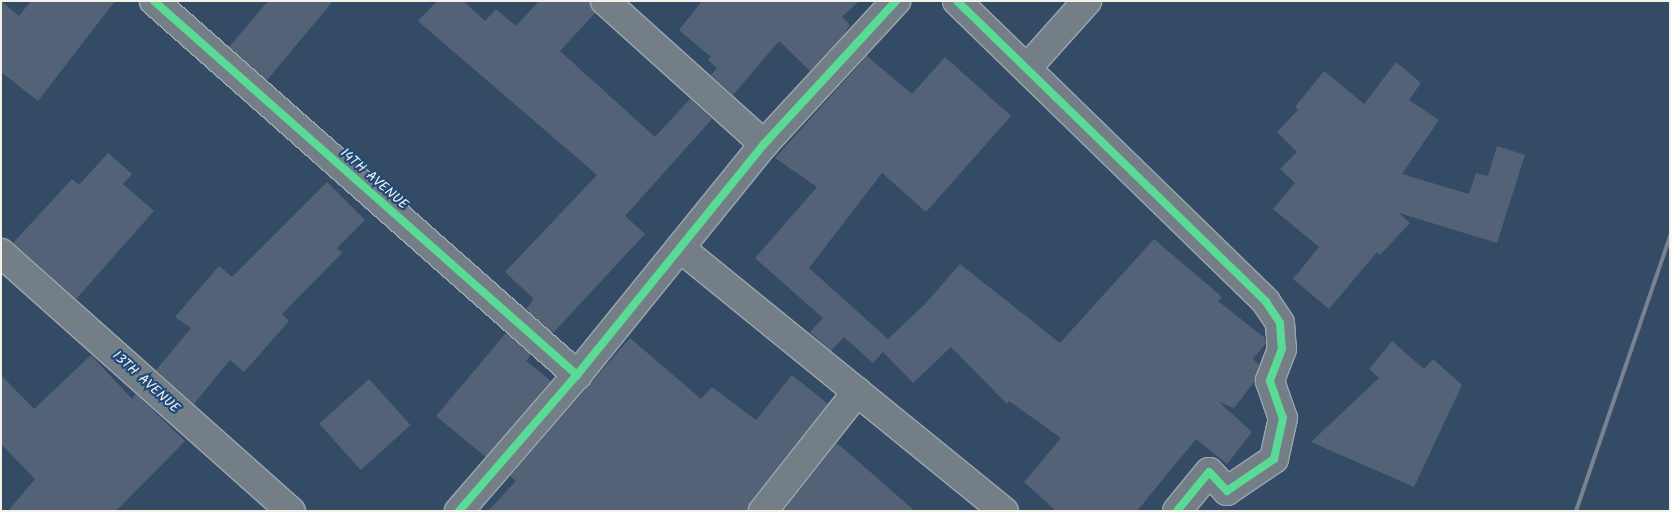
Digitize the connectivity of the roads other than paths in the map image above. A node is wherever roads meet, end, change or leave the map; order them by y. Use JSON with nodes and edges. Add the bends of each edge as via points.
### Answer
{"nodes":[{"id":1,"x":154,"y":1,"type":"edge"},
{"id":2,"x":605,"y":1,"type":"edge"},
{"id":3,"x":896,"y":1,"type":"edge"},
{"id":4,"x":957,"y":1,"type":"edge"},
{"id":5,"x":1088,"y":1,"type":"edge"},
{"id":6,"x":1028,"y":67,"type":"junction"},
{"id":7,"x":764,"y":144,"type":"junction"},
{"id":8,"x":680,"y":248,"type":"junction"},
{"id":9,"x":1,"y":253,"type":"edge"},
{"id":10,"x":577,"y":376,"type":"junction"},
{"id":11,"x":857,"y":392,"type":"junction"},
{"id":12,"x":291,"y":511,"type":"edge"},
{"id":13,"x":459,"y":511,"type":"edge"},
{"id":14,"x":763,"y":511,"type":"edge"},
{"id":15,"x":1004,"y":511,"type":"edge"},
{"id":16,"x":1177,"y":511,"type":"edge"}],
"edges":[{"from":1,"to":10,"type":"street","name":"14TH AVENUE"},
{"from":2,"to":7,"type":"street"},
{"from":3,"to":7,"type":"street"},
{"from":4,"to":6,"type":"street"},
{"from":5,"to":6,"type":"street"},
{"from":6,"to":16,"type":"street","via":[[1266,302],[1280,324],[1282,349],[1270,381],[1283,418],[1274,459],[1228,491],[1209,472]]},
{"from":7,"to":8,"type":"street"},
{"from":8,"to":10,"type":"street"},
{"from":8,"to":11,"type":"street"},
{"from":9,"to":12,"type":"street","name":"13TH AVENUE"},
{"from":10,"to":13,"type":"street"},
{"from":11,"to":14,"type":"street"},
{"from":11,"to":15,"type":"street"}]}
